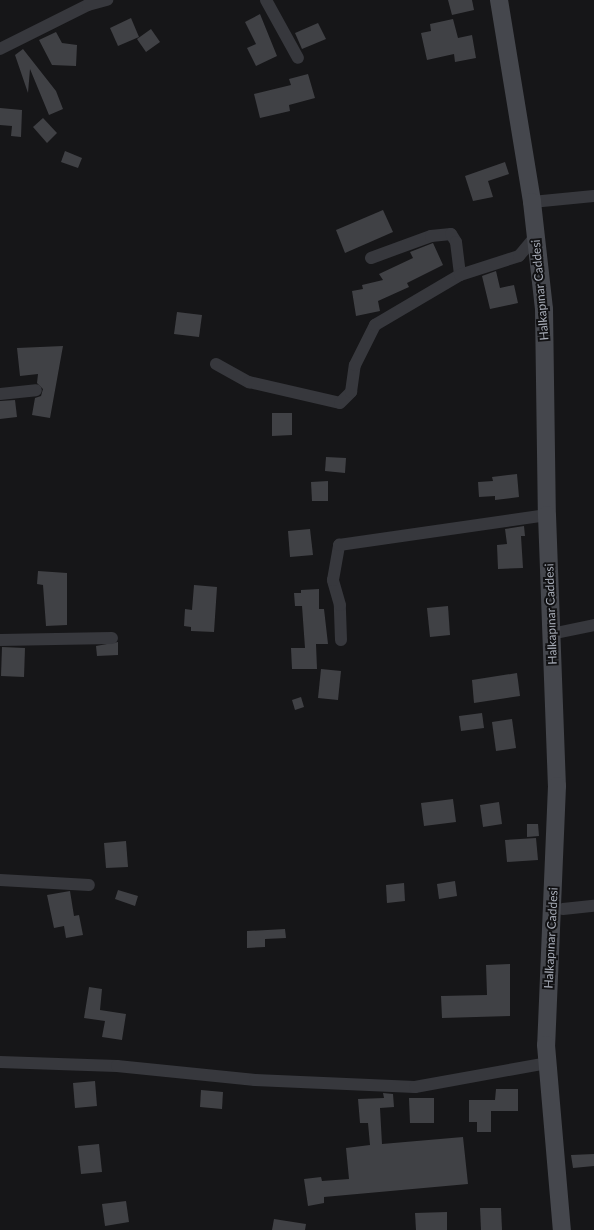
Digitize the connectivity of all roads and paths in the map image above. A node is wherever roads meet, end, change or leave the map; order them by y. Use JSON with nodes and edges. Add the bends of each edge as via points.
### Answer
{"nodes":[{"id":1,"x":106,"y":0,"type":"edge"},
{"id":2,"x":266,"y":0,"type":"edge"},
{"id":3,"x":499,"y":0,"type":"edge"},
{"id":4,"x":84,"y":2,"type":"edge"},
{"id":5,"x":0,"y":49,"type":"edge"},
{"id":6,"x":298,"y":58,"type":"dead end"},
{"id":7,"x":594,"y":196,"type":"edge"},
{"id":8,"x":532,"y":202,"type":"junction"},
{"id":9,"x":536,"y":236,"type":"junction"},
{"id":10,"x":371,"y":258,"type":"dead end"},
{"id":11,"x":460,"y":275,"type":"junction"},
{"id":12,"x":216,"y":364,"type":"dead end"},
{"id":13,"x":36,"y":390,"type":"dead end"},
{"id":14,"x":0,"y":394,"type":"edge"},
{"id":15,"x":547,"y":515,"type":"junction"},
{"id":16,"x":594,"y":625,"type":"edge"},
{"id":17,"x":551,"y":634,"type":"junction"},
{"id":18,"x":112,"y":638,"type":"dead end"},
{"id":19,"x":0,"y":640,"type":"edge"},
{"id":20,"x":341,"y":640,"type":"dead end"},
{"id":21,"x":0,"y":880,"type":"edge"},
{"id":22,"x":89,"y":885,"type":"dead end"},
{"id":23,"x":594,"y":906,"type":"edge"},
{"id":24,"x":563,"y":909,"type":"dead end"},
{"id":25,"x":0,"y":1062,"type":"edge"},
{"id":26,"x":547,"y":1063,"type":"junction"},
{"id":27,"x":562,"y":1230,"type":"edge"}],
"edges":[{"from":1,"to":4,"type":"street"},
{"from":2,"to":6,"type":"street"},
{"from":3,"to":8,"type":"main road","name":"Halkapınar Caddesi"},
{"from":4,"to":5,"type":"street"},
{"from":7,"to":8,"type":"street"},
{"from":8,"to":9,"type":"main road","name":"Halkapınar Caddesi"},
{"from":9,"to":11,"type":"street","via":[[519,256]]},
{"from":9,"to":15,"type":"main road","name":"Halkapınar Caddesi","via":[[544,309]]},
{"from":10,"to":11,"type":"street","via":[[431,236],[451,234],[456,242]]},
{"from":11,"to":12,"type":"street","via":[[375,325],[355,365],[351,392],[340,403],[249,382]]},
{"from":13,"to":14,"type":"street"},
{"from":15,"to":17,"type":"main road","name":"Halkapınar Caddesi"},
{"from":15,"to":20,"type":"street","via":[[339,545],[333,580],[340,605]]},
{"from":16,"to":17,"type":"street"},
{"from":17,"to":26,"type":"main road","name":"Halkapınar Caddesi","via":[[557,786]]},
{"from":18,"to":19,"type":"street"},
{"from":21,"to":22,"type":"street"},
{"from":23,"to":24,"type":"street"},
{"from":25,"to":26,"type":"street","via":[[117,1066],[255,1080],[415,1087]]},
{"from":26,"to":27,"type":"main road","name":"Halkapınar Caddesi"}]}
